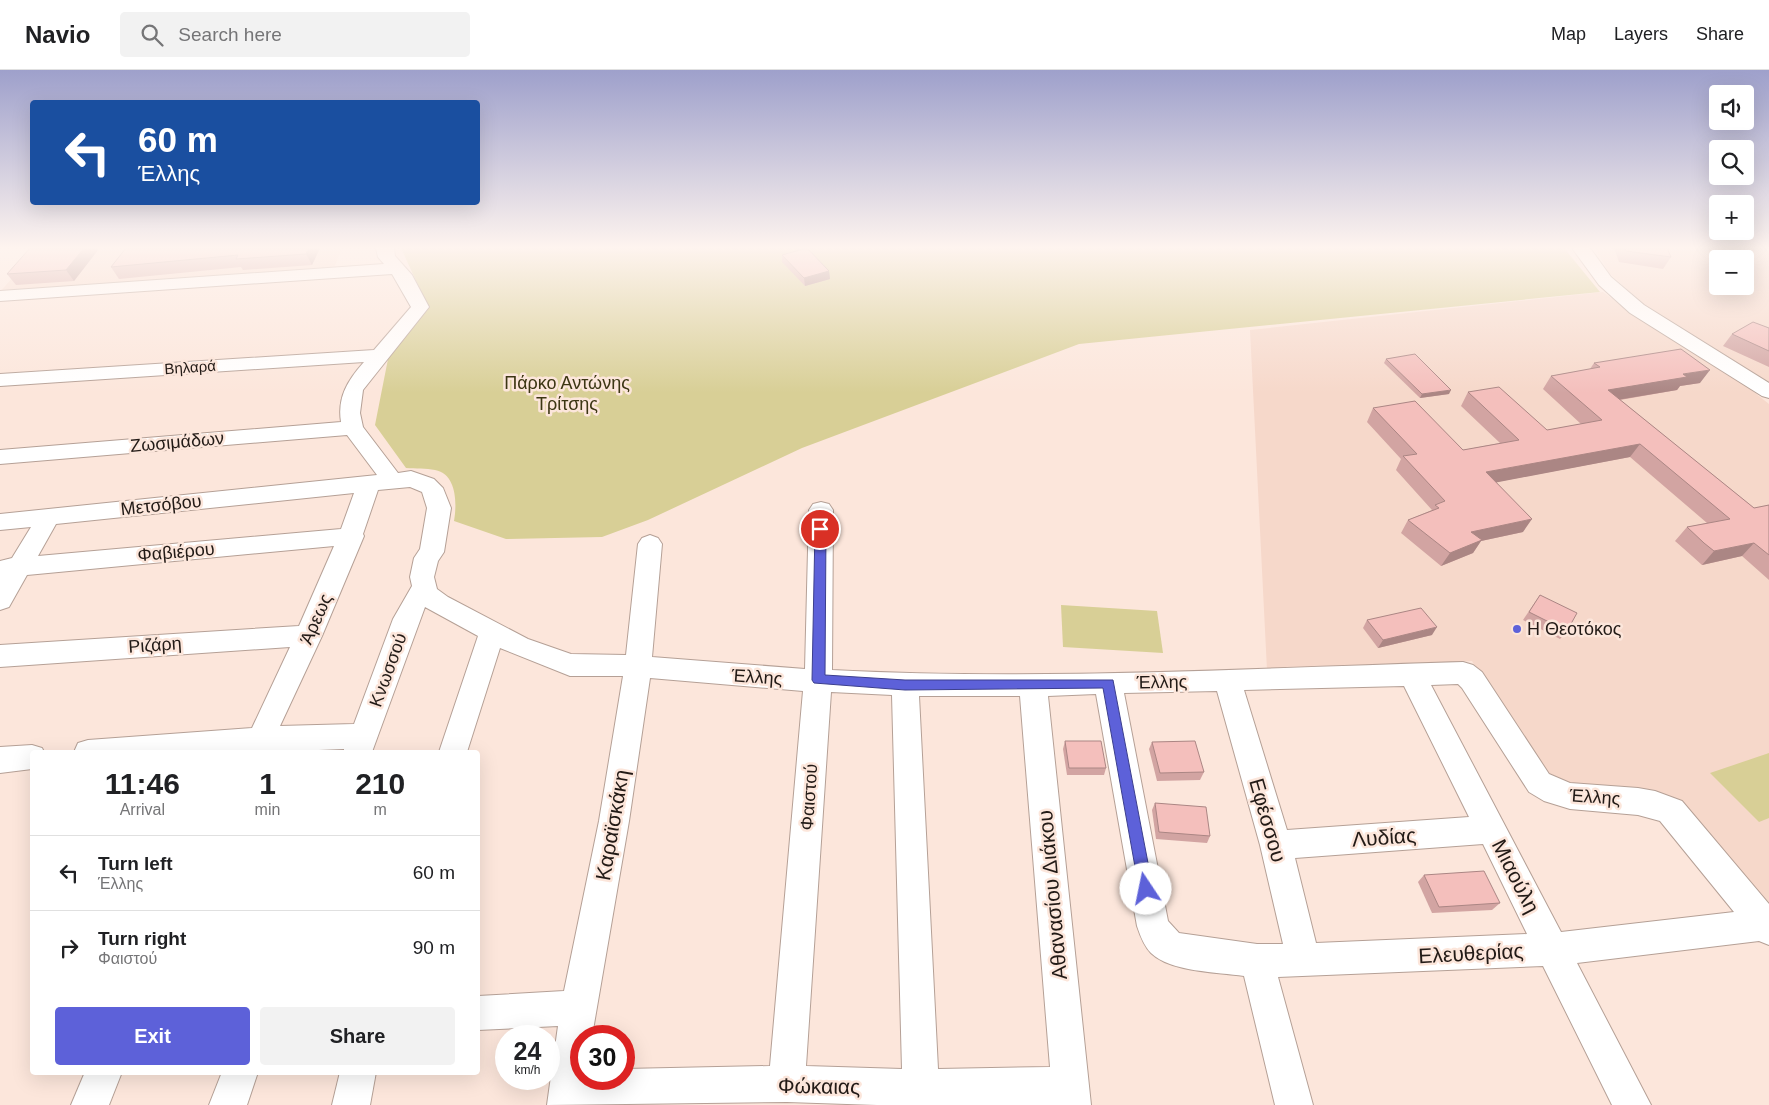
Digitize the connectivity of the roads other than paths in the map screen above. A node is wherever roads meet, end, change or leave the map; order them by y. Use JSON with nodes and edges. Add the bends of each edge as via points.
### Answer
{"nodes":[{"id":1,"x":414,"y":296,"type":"edge"},
{"id":2,"x":1622,"y":296,"type":"edge"},
{"id":3,"x":380,"y":354,"type":"junction"},
{"id":4,"x":0,"y":380,"type":"edge"},
{"id":5,"x":1769,"y":392,"type":"edge"},
{"id":6,"x":353,"y":428,"type":"junction"},
{"id":7,"x":0,"y":457,"type":"edge"},
{"id":8,"x":381,"y":481,"type":"junction"},
{"id":9,"x":821,"y":510,"type":"dead end"},
{"id":10,"x":48,"y":517,"type":"junction"},
{"id":11,"x":0,"y":522,"type":"edge"},
{"id":12,"x":352,"y":536,"type":"junction"},
{"id":13,"x":650,"y":544,"type":"dead end"},
{"id":14,"x":9,"y":568,"type":"edge"},
{"id":15,"x":424,"y":590,"type":"junction"},
{"id":16,"x":0,"y":600,"type":"edge"},
{"id":17,"x":492,"y":633,"type":"junction"},
{"id":18,"x":309,"y":636,"type":"junction"},
{"id":19,"x":0,"y":656,"type":"edge"},
{"id":20,"x":638,"y":666,"type":"junction"},
{"id":21,"x":1412,"y":674,"type":"junction"},
{"id":22,"x":818,"y":680,"type":"junction"},
{"id":23,"x":1227,"y":680,"type":"junction"},
{"id":24,"x":1108,"y":683,"type":"junction"},
{"id":25,"x":905,"y":685,"type":"junction"},
{"id":26,"x":1033,"y":685,"type":"junction"},
{"id":27,"x":360,"y":744,"type":"edge"},
{"id":28,"x":257,"y":746,"type":"edge"},
{"id":29,"x":144,"y":750,"type":"edge"},
{"id":30,"x":454,"y":750,"type":"edge"},
{"id":31,"x":30,"y":757,"type":"edge"},
{"id":32,"x":0,"y":760,"type":"edge"},
{"id":33,"x":1492,"y":829,"type":"junction"},
{"id":34,"x":1276,"y":845,"type":"junction"},
{"id":35,"x":1768,"y":925,"type":"edge"},
{"id":36,"x":1554,"y":948,"type":"junction"},
{"id":37,"x":1304,"y":960,"type":"junction"},
{"id":38,"x":1257,"y":961,"type":"junction"},
{"id":39,"x":578,"y":1008,"type":"junction"},
{"id":40,"x":480,"y":1013,"type":"edge"},
{"id":41,"x":103,"y":1075,"type":"edge"},
{"id":42,"x":239,"y":1075,"type":"edge"},
{"id":43,"x":357,"y":1075,"type":"edge"},
{"id":44,"x":787,"y":1084,"type":"junction"},
{"id":45,"x":899,"y":1094,"type":"edge"},
{"id":46,"x":723,"y":1095,"type":"edge"},
{"id":47,"x":1071,"y":1095,"type":"edge"},
{"id":48,"x":568,"y":1097,"type":"edge"},
{"id":49,"x":90,"y":1105,"type":"edge"},
{"id":50,"x":228,"y":1105,"type":"edge"},
{"id":51,"x":351,"y":1105,"type":"edge"},
{"id":52,"x":1294,"y":1105,"type":"edge"},
{"id":53,"x":1632,"y":1105,"type":"edge"}],
"edges":[{"from":1,"to":3,"type":"street","via":[[420,308]]},
{"from":2,"to":5,"type":"street","via":[[1637,309]]},
{"from":3,"to":4,"type":"street","name":"Βηλαρά"},
{"from":3,"to":6,"type":"street","via":[[353,390],[350,413]]},
{"from":6,"to":7,"type":"street","name":"Ζωσιμάδων"},
{"from":6,"to":8,"type":"street"},
{"from":8,"to":10,"type":"street","name":"Μετσόβου"},
{"from":8,"to":12,"type":"street","name":"Άρεως"},
{"from":8,"to":15,"type":"street","via":[[411,478],[432,488],[439,508],[432,552],[426,558],[422,577]]},
{"from":9,"to":22,"type":"street","name":"Φαιστού"},
{"from":10,"to":11,"type":"street","name":"Μετσόβου"},
{"from":10,"to":14,"type":"street"},
{"from":12,"to":14,"type":"street","name":"Φαβιέρου"},
{"from":12,"to":18,"type":"street","name":"Άρεως"},
{"from":13,"to":20,"type":"street","name":"Καραϊσκάκη"},
{"from":14,"to":16,"type":"street"},
{"from":15,"to":17,"type":"street","name":"Έλλης","via":[[439,604]]},
{"from":15,"to":27,"type":"street","name":"Κνωσσού","via":[[406,619]]},
{"from":17,"to":20,"type":"street","name":"Έλλης","via":[[570,665]]},
{"from":17,"to":30,"type":"street"},
{"from":18,"to":19,"type":"street","name":"Ριζάρη"},
{"from":18,"to":28,"type":"street","name":"Άρεως"},
{"from":20,"to":22,"type":"street","name":"Έλλης"},
{"from":20,"to":39,"type":"street","name":"Καραϊσκάκη","via":[[614,821]]},
{"from":21,"to":23,"type":"street","name":"Έλλης"},
{"from":21,"to":33,"type":"street","name":"Μιαούλη"},
{"from":21,"to":35,"type":"street","name":"Έλλης","via":[[1462,673],[1472,680],[1530,772],[1553,793],[1568,797],[1640,800],[1672,811]]},
{"from":22,"to":25,"type":"street","name":"Έλλης"},
{"from":22,"to":44,"type":"street","name":"Φαιστού"},
{"from":23,"to":24,"type":"street","name":"Έλλης"},
{"from":23,"to":34,"type":"street","name":"Εφέσσου"},
{"from":24,"to":26,"type":"street","name":"Έλλης"},
{"from":24,"to":38,"type":"street","name":"Ελευθερίας","via":[[1153,926],[1162,941],[1173,949]]},
{"from":25,"to":26,"type":"street","name":"Έλλης"},
{"from":25,"to":45,"type":"street"},
{"from":26,"to":47,"type":"street","name":"Αθανασίου Διάκου"},
{"from":27,"to":28,"type":"street"},
{"from":28,"to":29,"type":"street"},
{"from":31,"to":32,"type":"street"},
{"from":33,"to":34,"type":"street","name":"Λυδίας"},
{"from":33,"to":36,"type":"street","name":"Μιαούλη"},
{"from":34,"to":37,"type":"street","name":"Εφέσσου"},
{"from":35,"to":36,"type":"street","name":"Ελευθερίας"},
{"from":36,"to":37,"type":"street","name":"Ελευθερίας"},
{"from":36,"to":53,"type":"street","name":"Μιαούλη"},
{"from":37,"to":38,"type":"street","name":"Ελευθερίας"},
{"from":38,"to":52,"type":"street"},
{"from":39,"to":40,"type":"street"},
{"from":39,"to":48,"type":"street","name":"Καραϊσκάκη"},
{"from":41,"to":49,"type":"street"},
{"from":42,"to":50,"type":"street"},
{"from":43,"to":51,"type":"street"},
{"from":44,"to":45,"type":"street","name":"Φώκαιας"},
{"from":44,"to":46,"type":"street","name":"Φώκαιας"},
{"from":45,"to":47,"type":"street","name":"Φώκαιας"},
{"from":46,"to":48,"type":"street","name":"Φώκαιας"}]}
